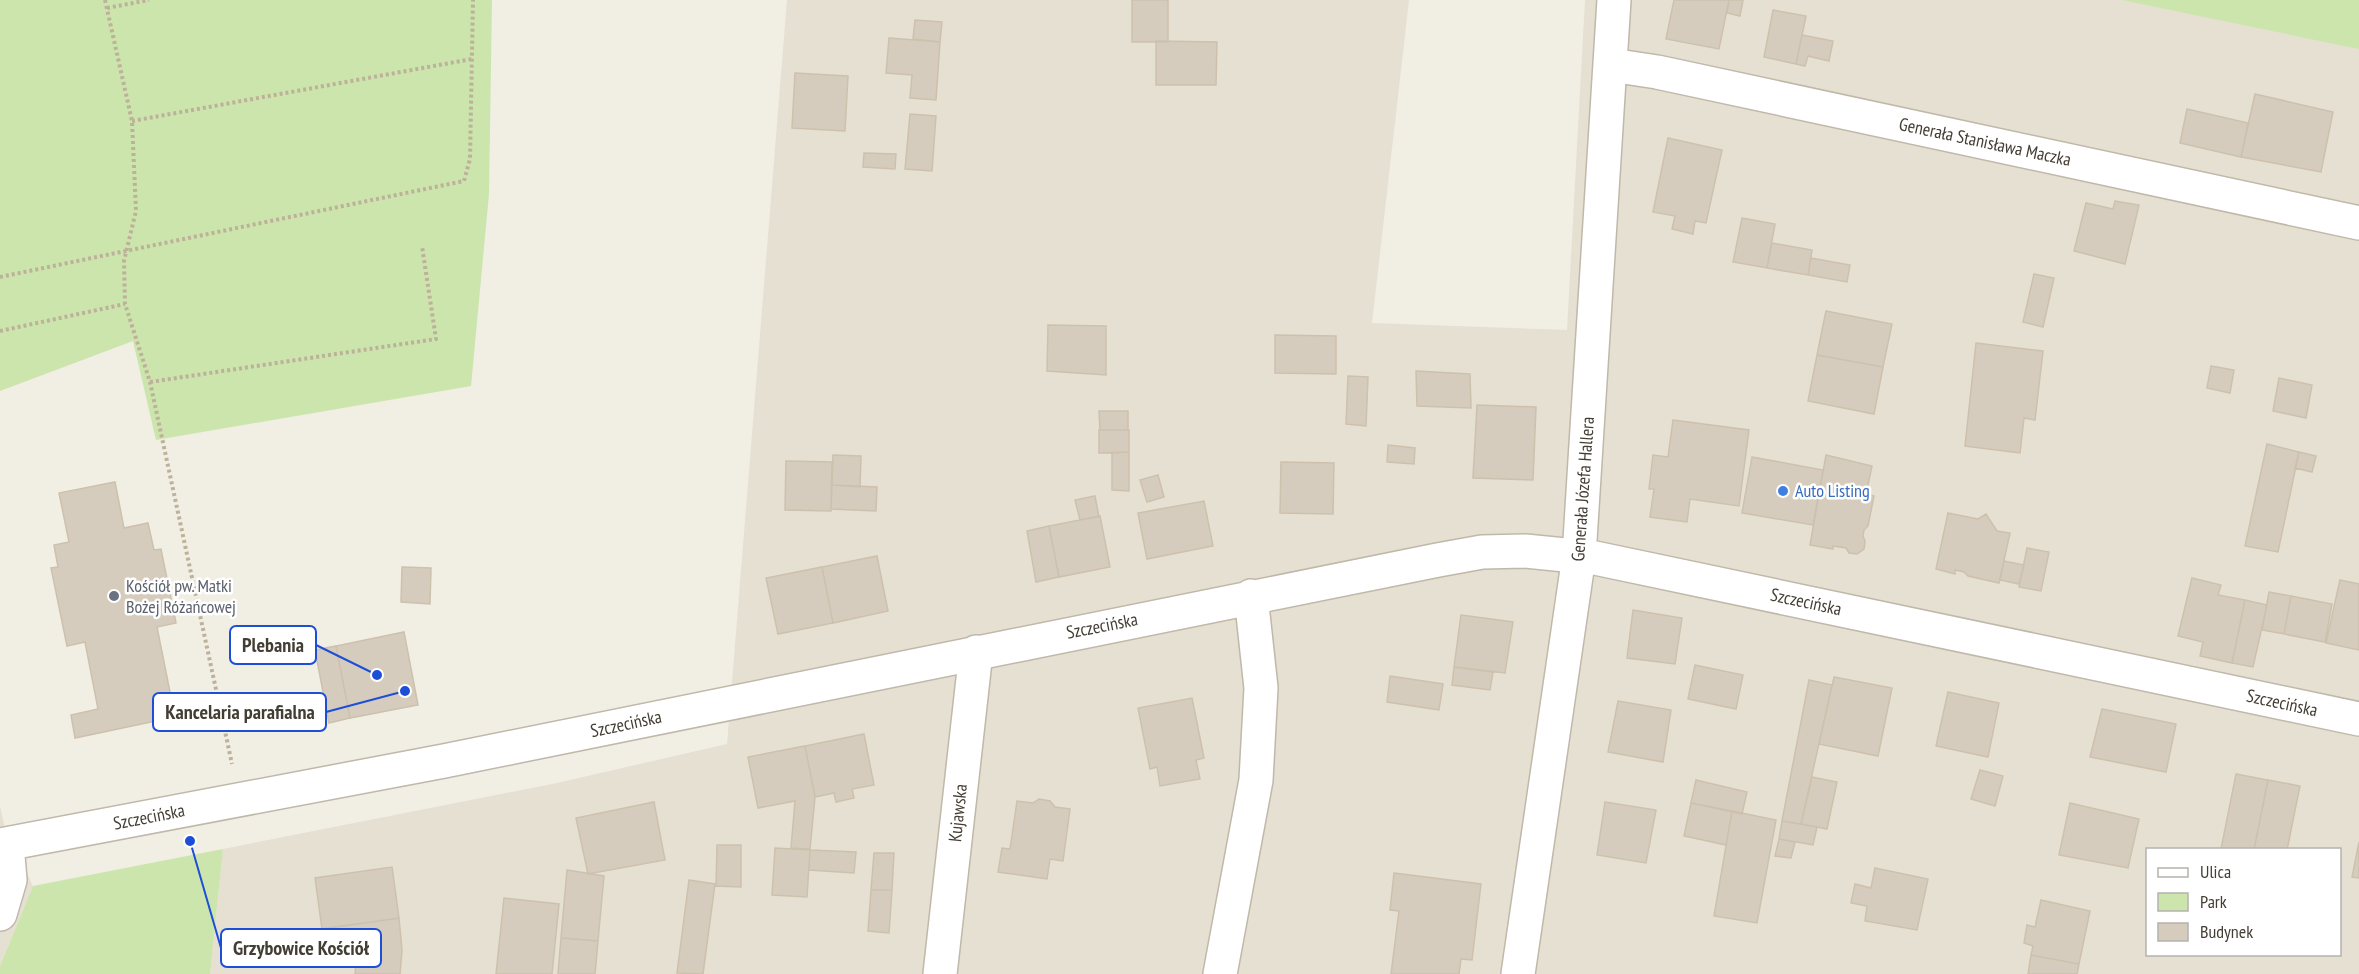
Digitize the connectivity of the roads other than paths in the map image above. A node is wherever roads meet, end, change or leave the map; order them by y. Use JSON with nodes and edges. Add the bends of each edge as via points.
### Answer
{"nodes":[{"id":1,"x":1614,"y":0,"type":"edge"},
{"id":2,"x":1611,"y":65,"type":"junction"},
{"id":3,"x":2359,"y":223,"type":"edge"},
{"id":4,"x":1579,"y":556,"type":"junction"},
{"id":5,"x":1251,"y":597,"type":"junction"},
{"id":6,"x":976,"y":652,"type":"junction"},
{"id":7,"x":2359,"y":719,"type":"edge"},
{"id":8,"x":3,"y":844,"type":"edge"},
{"id":9,"x":0,"y":914,"type":"edge"},
{"id":10,"x":940,"y":974,"type":"edge"},
{"id":11,"x":1220,"y":974,"type":"edge"},
{"id":12,"x":1518,"y":974,"type":"edge"}],
"edges":[{"from":1,"to":2,"type":"street","name":"Generała Józefa Hallera"},
{"from":2,"to":3,"type":"street","name":"Generała Stanisława Maczka"},
{"from":2,"to":4,"type":"street","name":"Generała Józefa Hallera"},
{"from":4,"to":5,"type":"street","name":"Szczecińska","via":[[1482,552]]},
{"from":4,"to":7,"type":"street","name":"Szczecińska"},
{"from":4,"to":12,"type":"street","name":"Generała Józefa Hallera"},
{"from":5,"to":6,"type":"street","name":"Szczecińska"},
{"from":5,"to":11,"type":"street","via":[[1261,688],[1256,780]]},
{"from":6,"to":8,"type":"street","name":"Szczecińska","via":[[444,761]]},
{"from":6,"to":10,"type":"street","name":"Kujawska"},
{"from":8,"to":9,"type":"street","via":[[10,880]]}]}
